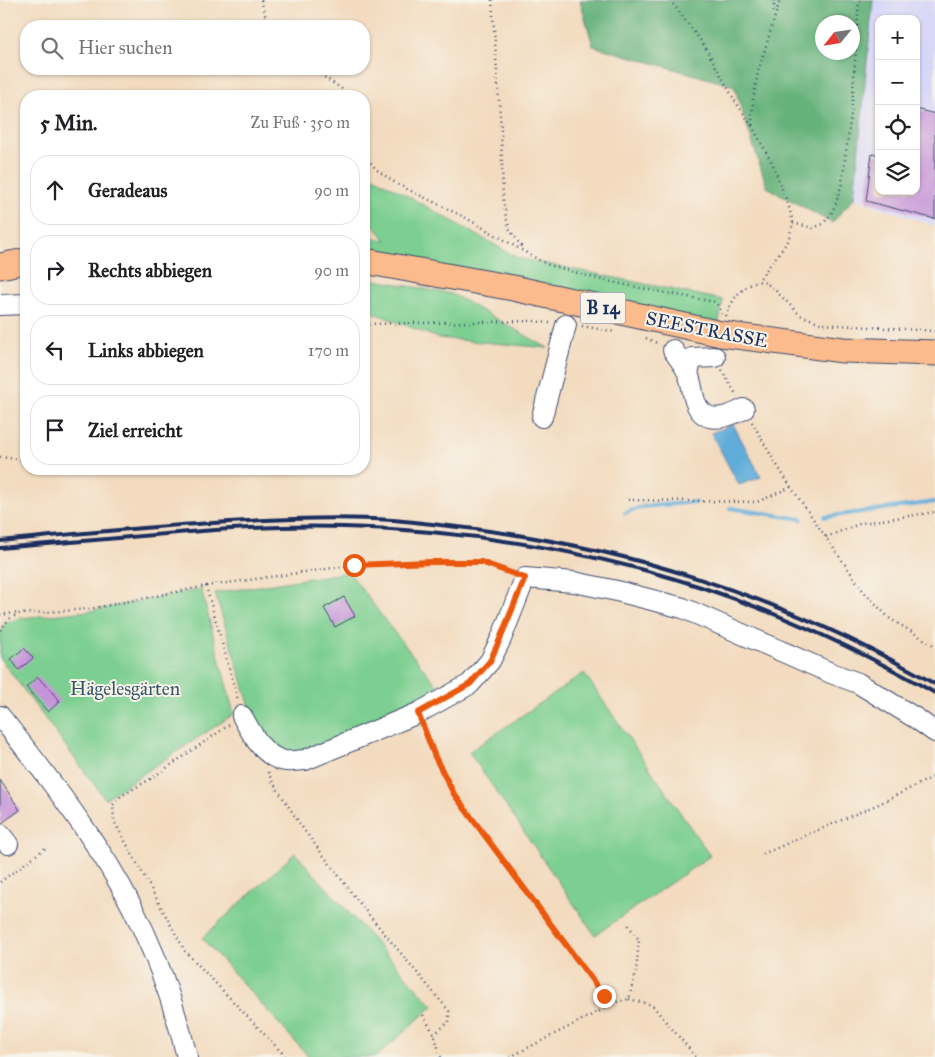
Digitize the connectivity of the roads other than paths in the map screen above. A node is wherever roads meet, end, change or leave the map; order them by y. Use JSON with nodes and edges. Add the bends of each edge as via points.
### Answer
{"nodes":[{"id":1,"x":20,"y":261,"type":"edge"},
{"id":2,"x":370,"y":263,"type":"edge"},
{"id":3,"x":0,"y":266,"type":"edge"},
{"id":4,"x":20,"y":304,"type":"edge"},
{"id":5,"x":0,"y":305,"type":"edge"},
{"id":6,"x":566,"y":325,"type":"road end"},
{"id":7,"x":673,"y":350,"type":"road end"},
{"id":8,"x":935,"y":353,"type":"edge"},
{"id":9,"x":715,"y":357,"type":"road end"},
{"id":10,"x":688,"y":372,"type":"junction"},
{"id":11,"x":744,"y":408,"type":"road end"},
{"id":12,"x":542,"y":417,"type":"dead end"},
{"id":13,"x":0,"y":716,"type":"edge"},
{"id":14,"x":242,"y":716,"type":"road end"},
{"id":15,"x":935,"y":732,"type":"edge"},
{"id":16,"x":187,"y":1057,"type":"edge"}],
"edges":[{"from":1,"to":3,"type":"main road"},
{"from":2,"to":8,"type":"main road","name":"SEESTRASSE","number":"B 14","via":[[513,288],[721,334],[843,350]]},
{"from":4,"to":5,"type":"street"},
{"from":6,"to":12,"type":"street"},
{"from":7,"to":10,"type":"street"},
{"from":9,"to":10,"type":"street","via":[[692,358]]},
{"from":10,"to":11,"type":"street","via":[[695,402],[702,413],[713,418],[731,415]]},
{"from":13,"to":16,"type":"street","via":[[77,818],[119,884],[164,981]]},
{"from":14,"to":15,"type":"street","via":[[254,738],[270,756],[286,762],[305,760],[418,713],[470,684],[490,661],[525,578],[574,582],[683,608],[858,683]]}]}
